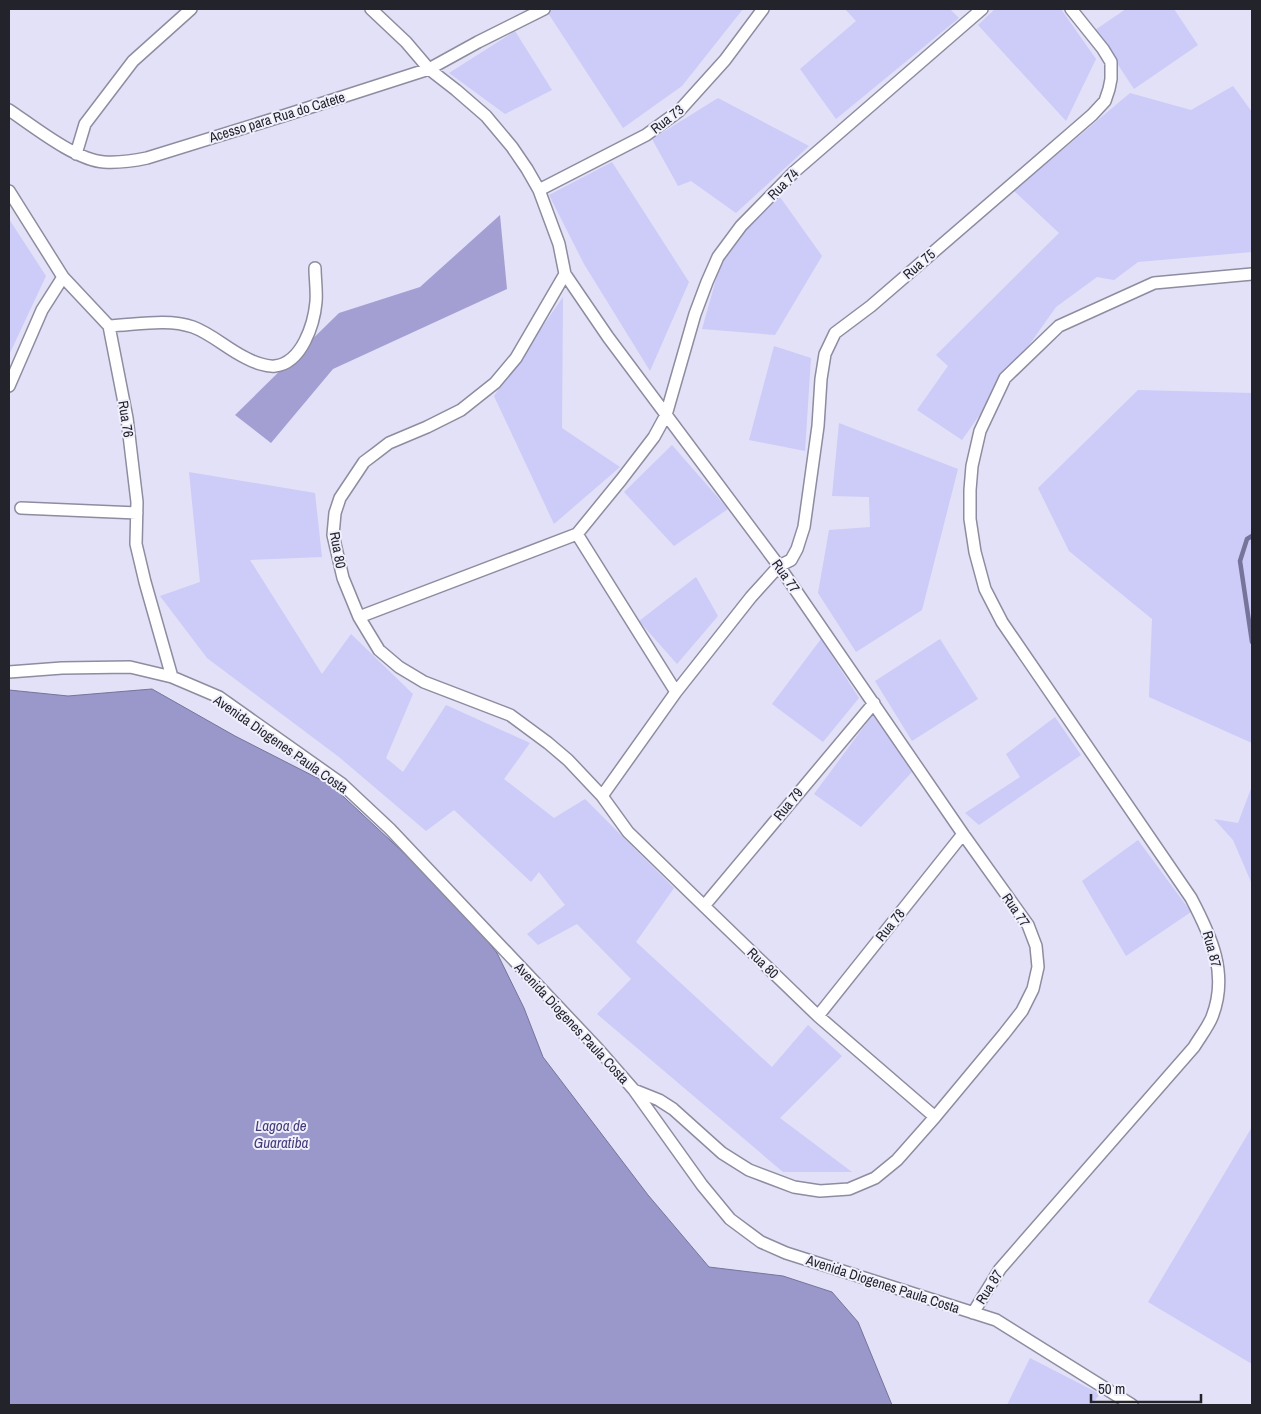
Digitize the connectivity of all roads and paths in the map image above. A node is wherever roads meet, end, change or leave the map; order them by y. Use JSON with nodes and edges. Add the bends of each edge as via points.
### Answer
{"nodes":[{"id":1,"x":191,"y":9,"type":"edge"},
{"id":2,"x":371,"y":9,"type":"edge"},
{"id":3,"x":544,"y":9,"type":"edge"},
{"id":4,"x":763,"y":9,"type":"edge"},
{"id":5,"x":982,"y":9,"type":"edge"},
{"id":6,"x":1071,"y":9,"type":"edge"},
{"id":7,"x":429,"y":69,"type":"junction"},
{"id":8,"x":9,"y":110,"type":"edge"},
{"id":9,"x":76,"y":154,"type":"junction"},
{"id":10,"x":539,"y":190,"type":"junction"},
{"id":11,"x":9,"y":191,"type":"edge"},
{"id":12,"x":315,"y":268,"type":"dead end"},
{"id":13,"x":565,"y":274,"type":"junction"},
{"id":14,"x":1252,"y":274,"type":"edge"},
{"id":15,"x":63,"y":277,"type":"junction"},
{"id":16,"x":109,"y":326,"type":"junction"},
{"id":17,"x":9,"y":386,"type":"edge"},
{"id":18,"x":666,"y":416,"type":"junction"},
{"id":19,"x":21,"y":508,"type":"dead end"},
{"id":20,"x":137,"y":513,"type":"junction"},
{"id":21,"x":577,"y":534,"type":"junction"},
{"id":22,"x":779,"y":566,"type":"junction"},
{"id":23,"x":359,"y":617,"type":"junction"},
{"id":24,"x":9,"y":672,"type":"edge"},
{"id":25,"x":172,"y":677,"type":"junction"},
{"id":26,"x":676,"y":692,"type":"junction"},
{"id":27,"x":874,"y":703,"type":"junction"},
{"id":28,"x":602,"y":796,"type":"junction"},
{"id":29,"x":963,"y":834,"type":"junction"},
{"id":30,"x":704,"y":906,"type":"junction"},
{"id":31,"x":818,"y":1016,"type":"junction"},
{"id":32,"x":634,"y":1090,"type":"junction"},
{"id":33,"x":935,"y":1117,"type":"junction"},
{"id":34,"x":974,"y":1313,"type":"junction"},
{"id":35,"x":1132,"y":1405,"type":"edge"}],
"edges":[{"from":1,"to":9,"type":"street","via":[[133,61],[86,124]]},
{"from":2,"to":7,"type":"street"},
{"from":3,"to":7,"type":"street","name":"Acesso para Rua do Catete"},
{"from":4,"to":10,"type":"street","name":"Rua 73","via":[[725,60],[678,112],[646,135]]},
{"from":5,"to":18,"type":"street","name":"Rua 74","via":[[794,172],[741,226],[718,257],[694,314]]},
{"from":6,"to":22,"type":"street","name":"Rua 75","via":[[1110,62],[1111,79],[1105,101],[1092,116],[871,306],[835,333],[825,354],[821,379],[804,528],[790,560]]},
{"from":7,"to":9,"type":"street","name":"Acesso para Rua do Catete","via":[[147,158],[102,162]]},
{"from":7,"to":10,"type":"street","via":[[486,116],[512,147]]},
{"from":8,"to":9,"type":"street","name":"Acesso para Rua do Catete"},
{"from":10,"to":13,"type":"street","via":[[559,244]]},
{"from":11,"to":15,"type":"street"},
{"from":12,"to":16,"type":"street","via":[[316,302],[311,329],[300,349],[286,363],[274,366],[245,358],[194,327],[180,323]]},
{"from":13,"to":18,"type":"street"},
{"from":13,"to":23,"type":"street","name":"Rua 80","via":[[516,358],[494,384],[461,410],[389,443],[364,462],[340,498],[334,513],[333,535],[343,578]]},
{"from":14,"to":34,"type":"street","name":"Rua 87","via":[[1154,282],[1059,326],[1005,378],[980,431],[972,466],[970,519],[985,588],[1002,622],[1191,898],[1217,960],[1219,989],[1212,1017],[1194,1047],[1000,1269]]},
{"from":15,"to":16,"type":"street"},
{"from":15,"to":17,"type":"street","via":[[42,310]]},
{"from":16,"to":20,"type":"street","name":"Rua 76","via":[[127,418]]},
{"from":18,"to":21,"type":"street","name":"Rua 74","via":[[654,437]]},
{"from":18,"to":22,"type":"street","name":"Rua 77"},
{"from":19,"to":20,"type":"street"},
{"from":20,"to":25,"type":"street","name":"Rua 76","via":[[136,544]]},
{"from":21,"to":23,"type":"street"},
{"from":21,"to":26,"type":"street"},
{"from":22,"to":26,"type":"street"},
{"from":22,"to":27,"type":"street","name":"Rua 77"},
{"from":23,"to":28,"type":"street","name":"Rua 80","via":[[379,650],[399,668],[424,682],[510,715],[568,760]]},
{"from":24,"to":25,"type":"street","name":"Avenida Diogenes Paula Costa","via":[[130,667]]},
{"from":25,"to":32,"type":"street","name":"Avenida Diogenes Paula Costa","via":[[219,698],[342,784],[510,956]]},
{"from":26,"to":28,"type":"street"},
{"from":27,"to":29,"type":"street","name":"Rua 77"},
{"from":27,"to":30,"type":"street","name":"Rua 79"},
{"from":28,"to":30,"type":"street","name":"Rua 80","via":[[628,832]]},
{"from":29,"to":31,"type":"street","name":"Rua 78"},
{"from":29,"to":33,"type":"street","name":"Rua 77","via":[[1028,925],[1036,946],[1038,967],[1033,989],[1022,1011]]},
{"from":30,"to":31,"type":"street","name":"Rua 80"},
{"from":31,"to":33,"type":"street","name":"Rua 80"},
{"from":32,"to":33,"type":"street","name":"Rua 77","via":[[673,1109],[722,1153],[748,1170],[794,1187],[820,1191],[849,1189],[875,1178],[897,1160]]},
{"from":32,"to":34,"type":"street","name":"Avenida Diogenes Paula Costa","via":[[730,1219],[761,1242],[786,1253]]},
{"from":34,"to":35,"type":"street","name":"Avenida Diogenes Paula Costa","via":[[996,1320]]}]}
